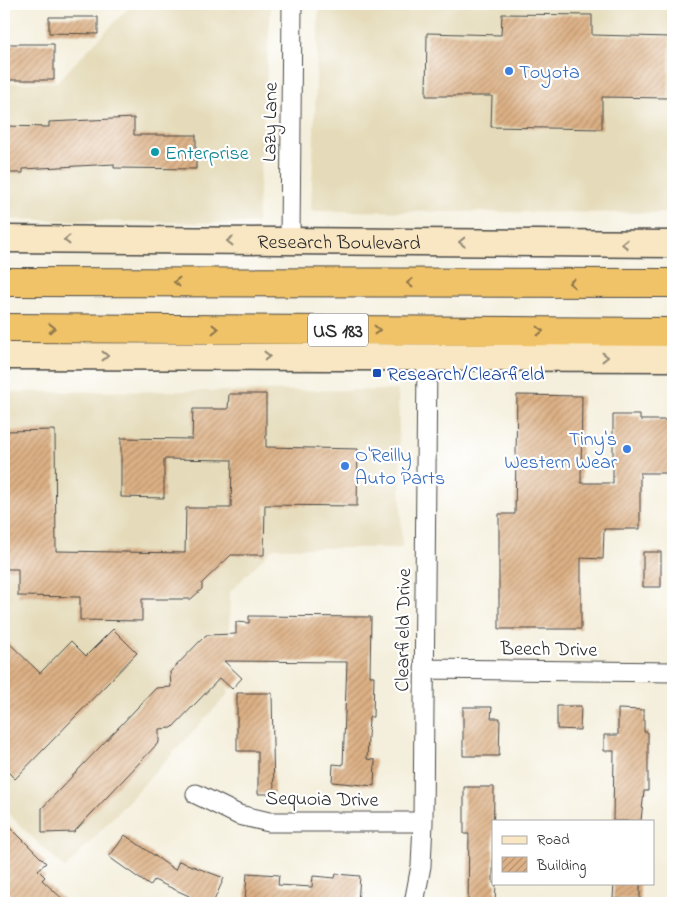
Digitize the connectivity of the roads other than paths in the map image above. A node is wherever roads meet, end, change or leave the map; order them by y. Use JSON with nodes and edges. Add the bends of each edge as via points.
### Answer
{"nodes":[{"id":1,"x":292,"y":4,"type":"edge"},
{"id":2,"x":4,"y":239,"type":"edge"},
{"id":3,"x":290,"y":241,"type":"junction"},
{"id":4,"x":673,"y":244,"type":"edge"},
{"id":5,"x":4,"y":282,"type":"edge"},
{"id":6,"x":673,"y":283,"type":"edge"},
{"id":7,"x":4,"y":328,"type":"edge"},
{"id":8,"x":673,"y":332,"type":"edge"},
{"id":9,"x":4,"y":356,"type":"edge"},
{"id":10,"x":426,"y":357,"type":"junction"},
{"id":11,"x":673,"y":358,"type":"edge"},
{"id":12,"x":424,"y":669,"type":"junction"},
{"id":13,"x":673,"y":672,"type":"edge"},
{"id":14,"x":196,"y":794,"type":"dead end"},
{"id":15,"x":423,"y":822,"type":"junction"},
{"id":16,"x":414,"y":903,"type":"edge"}],
"edges":[{"from":1,"to":3,"type":"street","name":"Lazy Lane"},
{"from":3,"to":2,"type":"main road","name":"Research Boulevard","one_way":true},
{"from":4,"to":3,"type":"main road","name":"Research Boulevard","one_way":true},
{"from":6,"to":5,"type":"highway","one_way":true},
{"from":7,"to":8,"type":"highway","number":"US 183","one_way":true},
{"from":9,"to":10,"type":"main road","one_way":true},
{"from":10,"to":11,"type":"main road","one_way":true},
{"from":10,"to":12,"type":"street","name":"Clearfield Drive"},
{"from":12,"to":13,"type":"street","name":"Beech Drive"},
{"from":12,"to":15,"type":"street","name":"Clearfield Drive"},
{"from":14,"to":15,"type":"street","name":"Sequoia Drive","via":[[238,815],[269,822]]},
{"from":15,"to":16,"type":"street","name":"Clearfield Drive","via":[[421,866]]}]}
